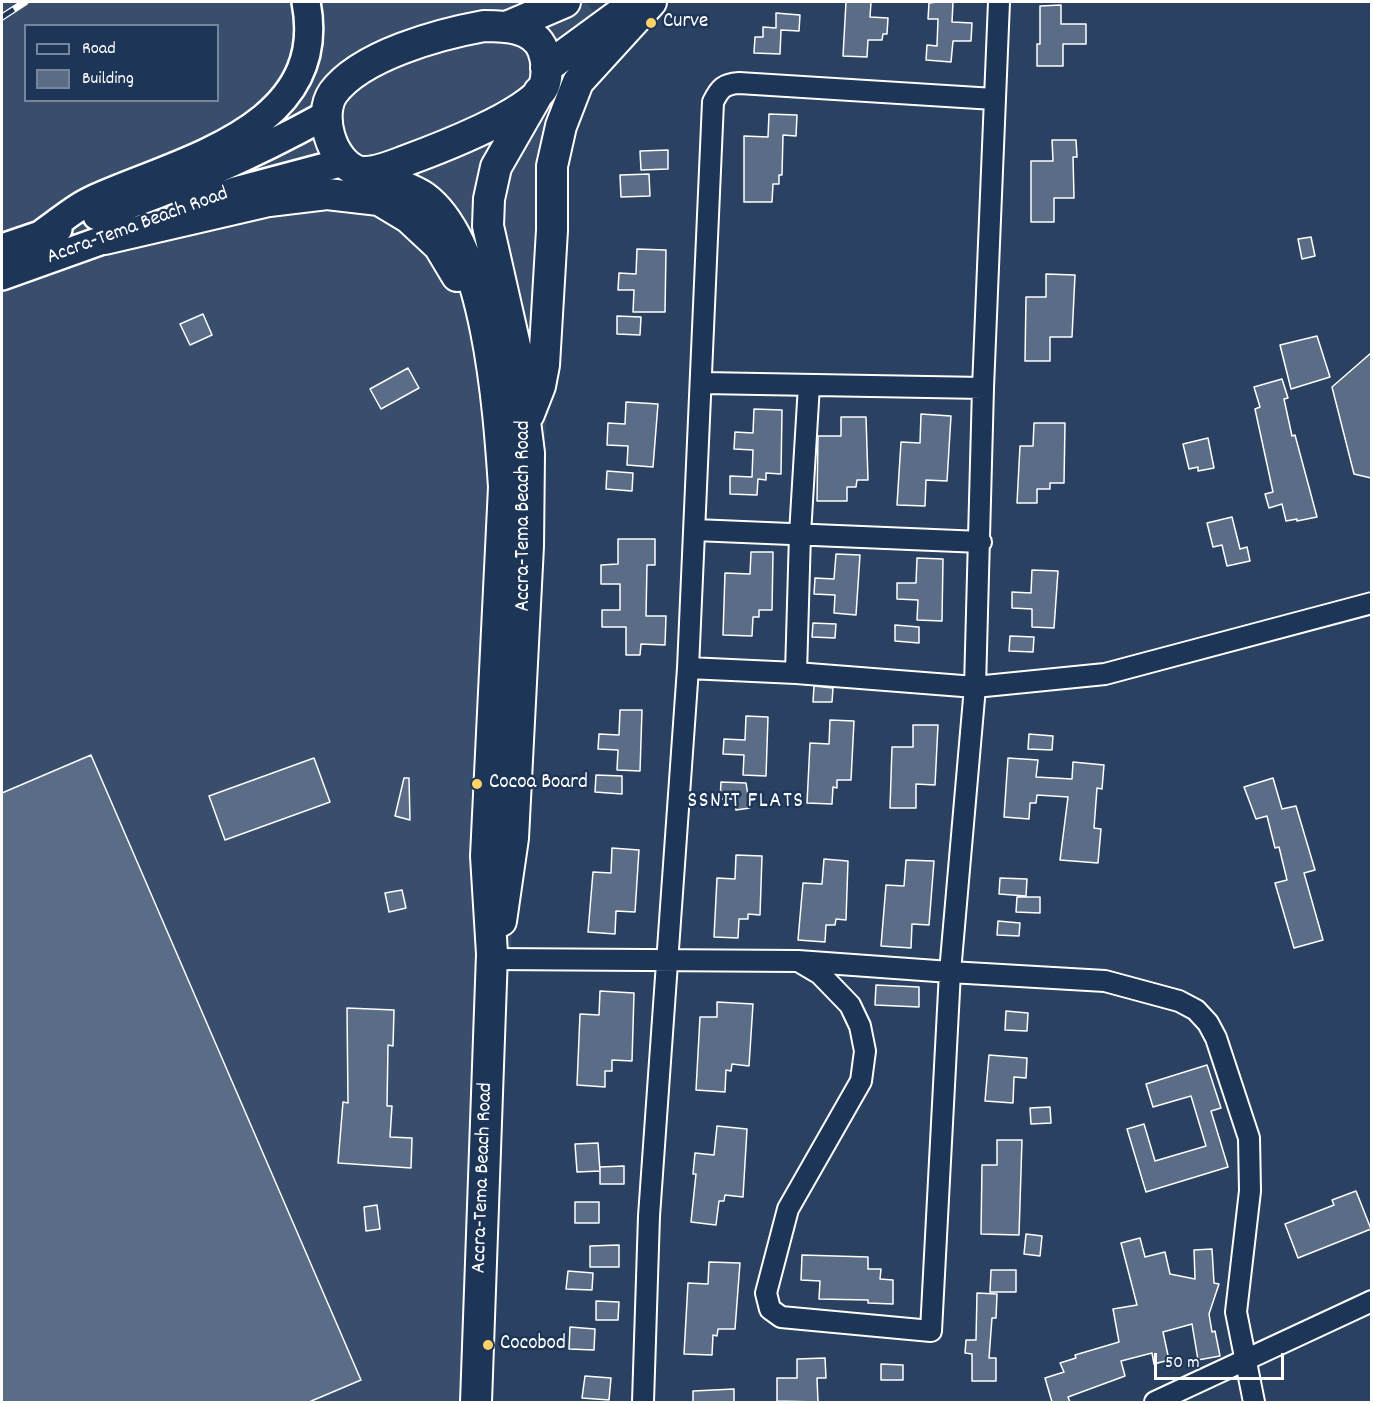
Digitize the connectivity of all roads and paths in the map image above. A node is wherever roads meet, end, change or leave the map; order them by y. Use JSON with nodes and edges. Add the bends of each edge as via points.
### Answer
{"nodes":[{"id":1,"x":306,"y":2,"type":"edge"},
{"id":2,"x":565,"y":2,"type":"edge"},
{"id":3,"x":636,"y":2,"type":"edge"},
{"id":4,"x":651,"y":2,"type":"edge"},
{"id":5,"x":999,"y":2,"type":"edge"},
{"id":6,"x":509,"y":26,"type":"junction"},
{"id":7,"x":542,"y":80,"type":"junction"},
{"id":8,"x":994,"y":99,"type":"junction"},
{"id":9,"x":326,"y":116,"type":"junction"},
{"id":10,"x":355,"y":167,"type":"junction"},
{"id":11,"x":43,"y":233,"type":"junction"},
{"id":12,"x":105,"y":239,"type":"junction"},
{"id":13,"x":2,"y":248,"type":"edge"},
{"id":14,"x":2,"y":276,"type":"edge"},
{"id":15,"x":491,"y":368,"type":"junction"},
{"id":16,"x":703,"y":383,"type":"junction"},
{"id":17,"x":809,"y":385,"type":"junction"},
{"id":18,"x":983,"y":388,"type":"junction"},
{"id":19,"x":526,"y":420,"type":"junction"},
{"id":20,"x":695,"y":530,"type":"junction"},
{"id":21,"x":800,"y":534,"type":"junction"},
{"id":22,"x":981,"y":542,"type":"junction"},
{"id":23,"x":1371,"y":603,"type":"edge"},
{"id":24,"x":688,"y":668,"type":"junction"},
{"id":25,"x":796,"y":673,"type":"junction"},
{"id":26,"x":975,"y":687,"type":"junction"},
{"id":27,"x":492,"y":956,"type":"junction"},
{"id":28,"x":665,"y":961,"type":"junction"},
{"id":29,"x":798,"y":961,"type":"junction"},
{"id":30,"x":950,"y":972,"type":"junction"},
{"id":31,"x":1371,"y":1300,"type":"edge"},
{"id":32,"x":1246,"y":1360,"type":"junction"},
{"id":33,"x":476,"y":1402,"type":"edge"},
{"id":34,"x":643,"y":1402,"type":"edge"},
{"id":35,"x":1155,"y":1402,"type":"edge"},
{"id":36,"x":1254,"y":1402,"type":"edge"}],
"edges":[{"from":1,"to":11,"type":"main road","via":[[304,67],[288,96],[243,135],[89,201]]},
{"from":2,"to":6,"type":"main road"},
{"from":3,"to":7,"type":"main road","name":"Accra-Tema Beach Road"},
{"from":4,"to":19,"type":"main road","via":[[578,82],[561,126],[552,166],[544,365]]},
{"from":5,"to":8,"type":"street"},
{"from":6,"to":7,"type":"main road","via":[[528,33],[540,44]]},
{"from":6,"to":9,"type":"main road","via":[[484,26],[433,38],[363,67],[333,93]]},
{"from":7,"to":10,"type":"main road","via":[[488,126],[435,150]]},
{"from":7,"to":19,"type":"main road","name":"Accra-Tema Beach Road","via":[[496,167],[489,199],[488,226],[516,350]]},
{"from":8,"to":16,"type":"street","via":[[740,83],[720,89],[713,102]]},
{"from":8,"to":18,"type":"street"},
{"from":9,"to":10,"type":"main road","via":[[334,147]]},
{"from":9,"to":11,"type":"main road","via":[[204,177]]},
{"from":10,"to":12,"type":"main road","name":"Accra-Tema Beach Road","via":[[235,191]]},
{"from":10,"to":15,"type":"main road","name":"Accra-Tema Beach Road","via":[[424,196],[454,231],[465,252]]},
{"from":11,"to":13,"type":"main road"},
{"from":12,"to":14,"type":"main road","name":"Accra-Tema Beach Road"},
{"from":12,"to":15,"type":"main road","via":[[269,201],[327,194],[379,200],[409,218],[440,246],[456,272],[477,341]]},
{"from":15,"to":27,"type":"main road","name":"Accra-Tema Beach Road","via":[[504,487],[486,856]]},
{"from":16,"to":17,"type":"street"},
{"from":16,"to":20,"type":"street"},
{"from":17,"to":18,"type":"street"},
{"from":17,"to":21,"type":"street"},
{"from":18,"to":22,"type":"street"},
{"from":19,"to":27,"type":"main road","name":"Accra-Tema Beach Road","via":[[528,546],[513,838]]},
{"from":20,"to":21,"type":"street"},
{"from":20,"to":24,"type":"street"},
{"from":21,"to":22,"type":"street"},
{"from":21,"to":25,"type":"street"},
{"from":22,"to":26,"type":"street"},
{"from":23,"to":26,"type":"street","via":[[1105,674]]},
{"from":24,"to":25,"type":"street"},
{"from":24,"to":28,"type":"street"},
{"from":25,"to":26,"type":"street"},
{"from":26,"to":30,"type":"street"},
{"from":27,"to":28,"type":"street"},
{"from":27,"to":33,"type":"main road","name":"Accra-Tema Beach Road"},
{"from":28,"to":29,"type":"street"},
{"from":28,"to":34,"type":"street","via":[[648,1215]]},
{"from":29,"to":30,"type":"street"},
{"from":29,"to":30,"type":"street","via":[[820,974],[850,1005],[865,1051],[861,1080],[789,1209],[766,1293],[770,1309],[781,1317],[931,1331]]},
{"from":30,"to":32,"type":"street","via":[[1105,981],[1179,1001],[1196,1010],[1208,1023],[1250,1138],[1250,1191],[1236,1312]]},
{"from":31,"to":32,"type":"street"},
{"from":32,"to":35,"type":"street"},
{"from":32,"to":36,"type":"street"}]}
